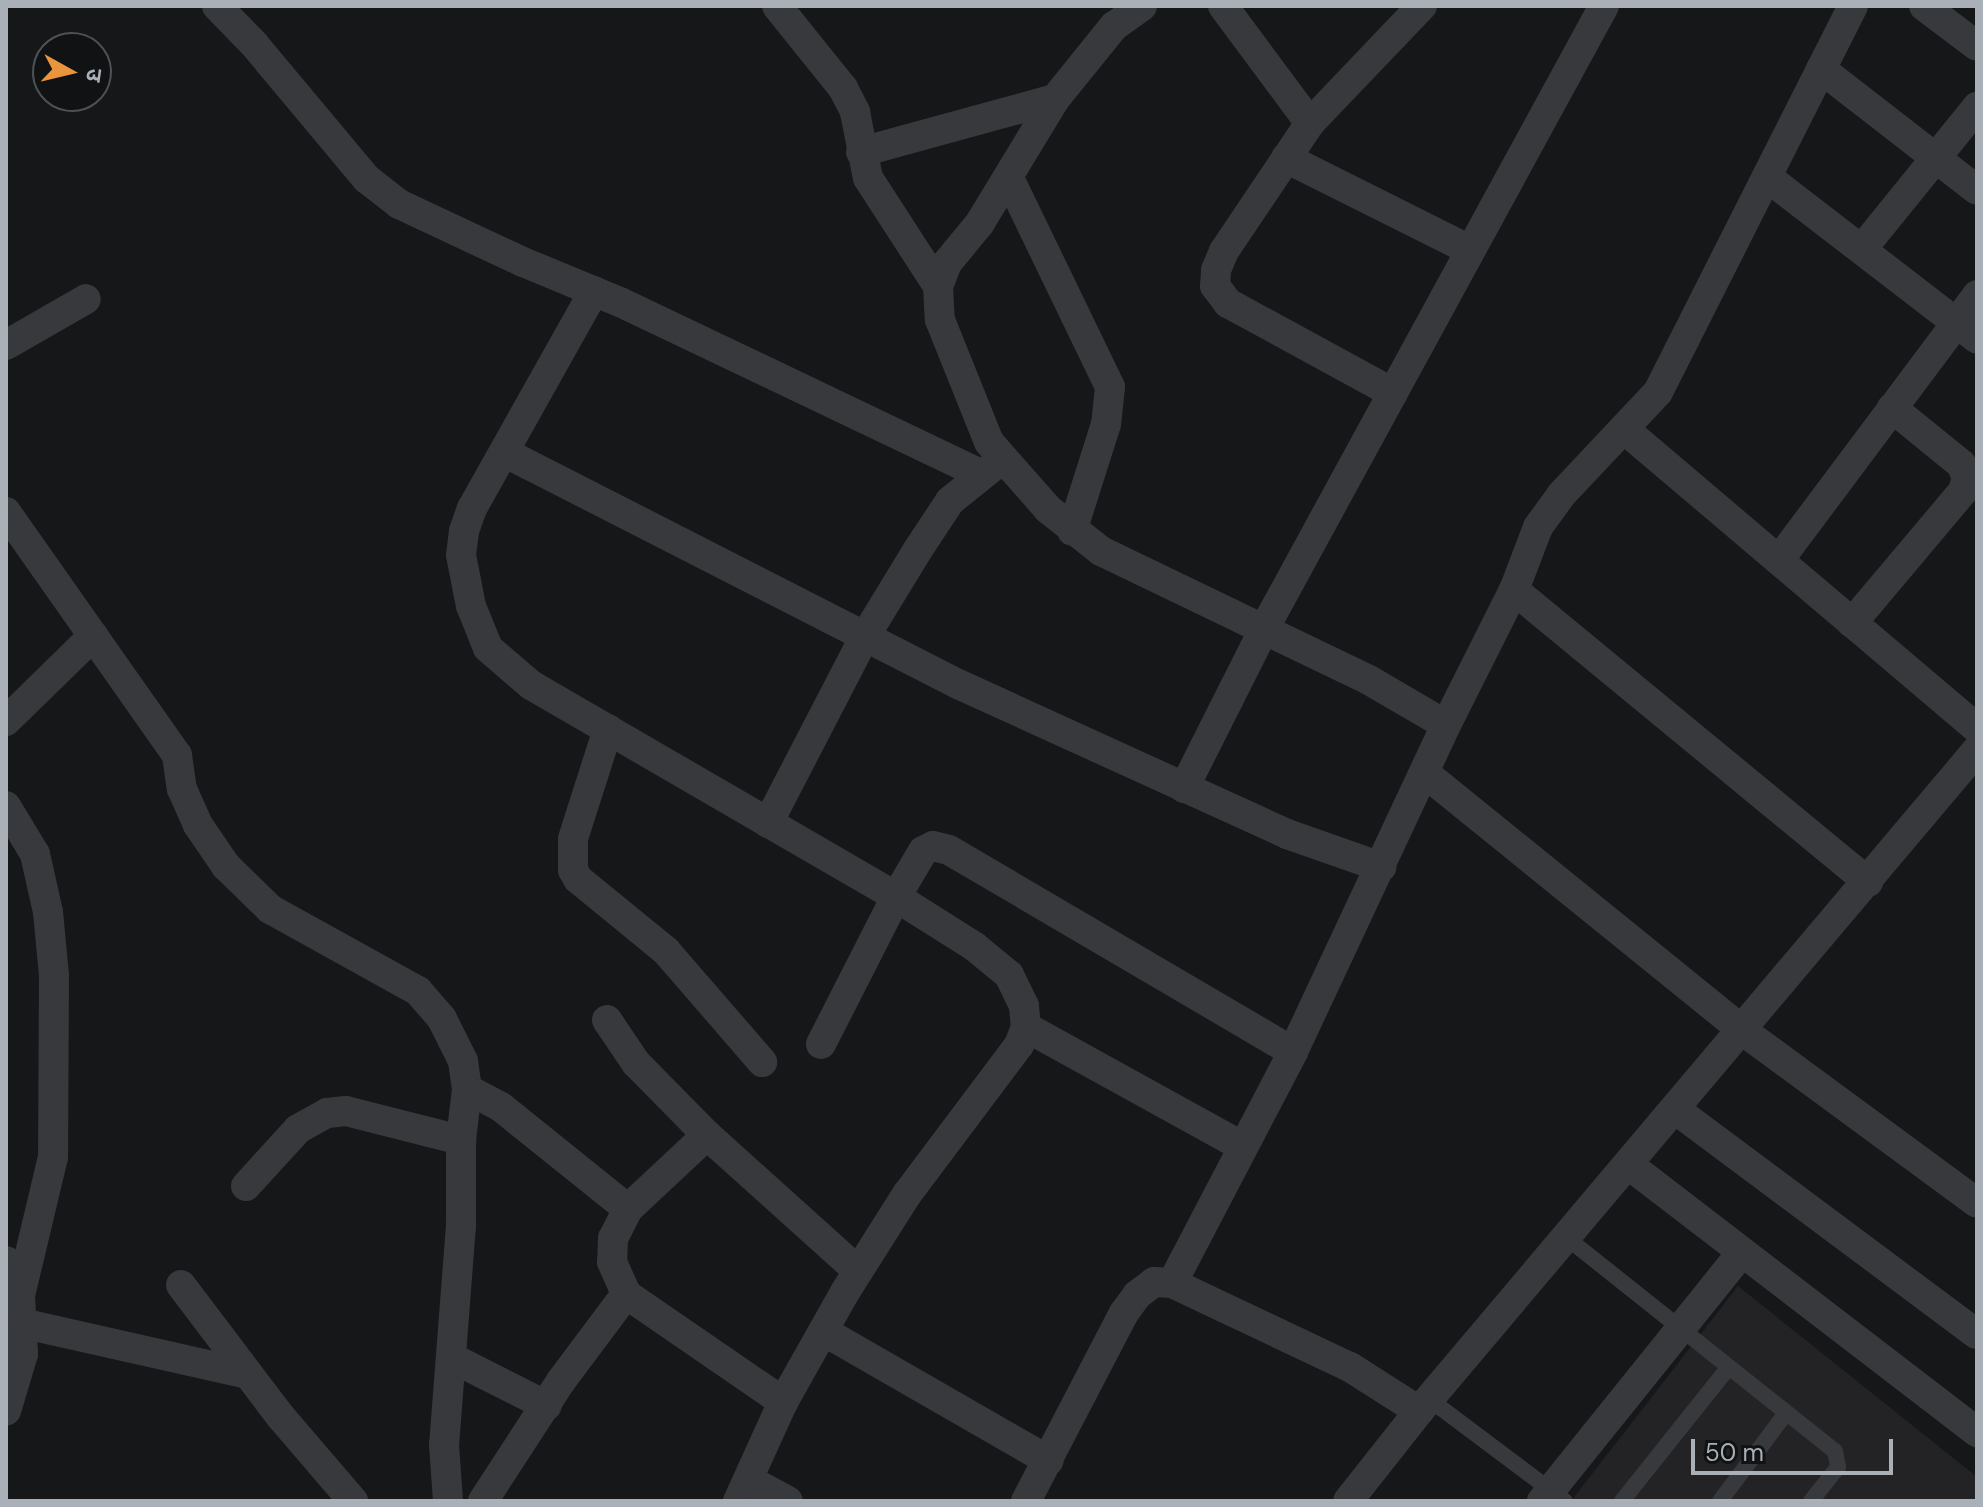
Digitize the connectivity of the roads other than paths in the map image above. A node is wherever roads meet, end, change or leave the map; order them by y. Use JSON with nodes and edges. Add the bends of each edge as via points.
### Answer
{"nodes":[{"id":1,"x":217,"y":6,"type":"edge"},
{"id":2,"x":777,"y":6,"type":"edge"},
{"id":3,"x":1142,"y":6,"type":"edge"},
{"id":4,"x":1223,"y":6,"type":"edge"},
{"id":5,"x":1604,"y":6,"type":"edge"},
{"id":6,"x":1853,"y":6,"type":"edge"},
{"id":7,"x":1924,"y":6,"type":"edge"},
{"id":8,"x":1405,"y":13,"type":"edge"},
{"id":9,"x":1977,"y":46,"type":"edge"},
{"id":10,"x":1821,"y":69,"type":"junction"},
{"id":11,"x":1055,"y":99,"type":"junction"},
{"id":12,"x":1977,"y":107,"type":"edge"},
{"id":13,"x":1310,"y":123,"type":"junction"},
{"id":14,"x":861,"y":152,"type":"junction"},
{"id":15,"x":1938,"y":156,"type":"junction"},
{"id":16,"x":1286,"y":158,"type":"junction"},
{"id":17,"x":1767,"y":177,"type":"junction"},
{"id":18,"x":1009,"y":178,"type":"junction"},
{"id":19,"x":1977,"y":190,"type":"edge"},
{"id":20,"x":1862,"y":249,"type":"junction"},
{"id":21,"x":1470,"y":250,"type":"junction"},
{"id":22,"x":938,"y":286,"type":"junction"},
{"id":23,"x":594,"y":291,"type":"junction"},
{"id":24,"x":1977,"y":295,"type":"edge"},
{"id":25,"x":86,"y":299,"type":"dead end"},
{"id":26,"x":1967,"y":330,"type":"edge"},
{"id":27,"x":6,"y":345,"type":"edge"},
{"id":28,"x":1393,"y":393,"type":"junction"},
{"id":29,"x":1892,"y":408,"type":"junction"},
{"id":30,"x":1624,"y":429,"type":"junction"},
{"id":31,"x":504,"y":452,"type":"junction"},
{"id":32,"x":993,"y":466,"type":"junction"},
{"id":33,"x":6,"y":512,"type":"edge"},
{"id":34,"x":1072,"y":531,"type":"junction"},
{"id":35,"x":1779,"y":560,"type":"junction"},
{"id":36,"x":1514,"y":590,"type":"junction"},
{"id":37,"x":1852,"y":623,"type":"junction"},
{"id":38,"x":1264,"y":629,"type":"junction"},
{"id":39,"x":93,"y":636,"type":"junction"},
{"id":40,"x":864,"y":638,"type":"junction"},
{"id":41,"x":6,"y":721,"type":"edge"},
{"id":42,"x":1446,"y":725,"type":"junction"},
{"id":43,"x":1977,"y":728,"type":"edge"},
{"id":44,"x":608,"y":729,"type":"junction"},
{"id":45,"x":1973,"y":760,"type":"edge"},
{"id":46,"x":1426,"y":774,"type":"junction"},
{"id":47,"x":1184,"y":788,"type":"junction"},
{"id":48,"x":6,"y":806,"type":"edge"},
{"id":49,"x":768,"y":823,"type":"junction"},
{"id":50,"x":1381,"y":867,"type":"junction"},
{"id":51,"x":1868,"y":882,"type":"junction"},
{"id":52,"x":896,"y":897,"type":"junction"},
{"id":53,"x":607,"y":1020,"type":"dead end"},
{"id":54,"x":1026,"y":1027,"type":"junction"},
{"id":55,"x":1743,"y":1031,"type":"junction"},
{"id":56,"x":821,"y":1044,"type":"dead end"},
{"id":57,"x":1293,"y":1052,"type":"junction"},
{"id":58,"x":762,"y":1062,"type":"dead end"},
{"id":59,"x":467,"y":1089,"type":"junction"},
{"id":60,"x":1676,"y":1110,"type":"junction"},
{"id":61,"x":707,"y":1135,"type":"junction"},
{"id":62,"x":461,"y":1140,"type":"junction"},
{"id":63,"x":1242,"y":1146,"type":"junction"},
{"id":64,"x":1629,"y":1165,"type":"junction"},
{"id":65,"x":246,"y":1186,"type":"dead end"},
{"id":66,"x":1977,"y":1203,"type":"edge"},
{"id":67,"x":628,"y":1209,"type":"junction"},
{"id":68,"x":1567,"y":1238,"type":"junction"},
{"id":69,"x":1742,"y":1252,"type":"junction"},
{"id":70,"x":6,"y":1261,"type":"edge"},
{"id":71,"x":858,"y":1271,"type":"junction"},
{"id":72,"x":1172,"y":1283,"type":"junction"},
{"id":73,"x":181,"y":1285,"type":"dead end"},
{"id":74,"x":626,"y":1294,"type":"junction"},
{"id":75,"x":20,"y":1310,"type":"junction"},
{"id":76,"x":1679,"y":1328,"type":"junction"},
{"id":77,"x":825,"y":1332,"type":"junction"},
{"id":78,"x":1977,"y":1334,"type":"edge"},
{"id":79,"x":452,"y":1358,"type":"junction"},
{"id":80,"x":1729,"y":1367,"type":"junction"},
{"id":81,"x":248,"y":1374,"type":"junction"},
{"id":82,"x":783,"y":1402,"type":"junction"},
{"id":83,"x":1424,"y":1405,"type":"junction"},
{"id":84,"x":547,"y":1406,"type":"junction"},
{"id":85,"x":6,"y":1411,"type":"edge"},
{"id":86,"x":1786,"y":1413,"type":"junction"},
{"id":87,"x":1977,"y":1432,"type":"edge"},
{"id":88,"x":1049,"y":1461,"type":"junction"},
{"id":89,"x":743,"y":1490,"type":"edge"},
{"id":90,"x":1553,"y":1497,"type":"edge"},
{"id":91,"x":353,"y":1501,"type":"edge"},
{"id":92,"x":448,"y":1501,"type":"edge"},
{"id":93,"x":483,"y":1501,"type":"edge"},
{"id":94,"x":788,"y":1501,"type":"edge"},
{"id":95,"x":1026,"y":1501,"type":"edge"},
{"id":96,"x":1348,"y":1501,"type":"edge"},
{"id":97,"x":1622,"y":1501,"type":"edge"},
{"id":98,"x":1720,"y":1501,"type":"edge"},
{"id":99,"x":1811,"y":1501,"type":"edge"}],
"edges":[{"from":1,"to":23,"type":"street","via":[[367,179],[399,204]]},
{"from":2,"to":14,"type":"street","via":[[843,88],[855,112]]},
{"from":3,"to":11,"type":"street","via":[[1114,26]]},
{"from":4,"to":13,"type":"street"},
{"from":5,"to":21,"type":"street"},
{"from":6,"to":10,"type":"street"},
{"from":7,"to":9,"type":"street"},
{"from":8,"to":13,"type":"street"},
{"from":10,"to":15,"type":"street"},
{"from":10,"to":17,"type":"street"},
{"from":11,"to":14,"type":"street"},
{"from":11,"to":18,"type":"street"},
{"from":12,"to":15,"type":"street"},
{"from":13,"to":16,"type":"street"},
{"from":14,"to":22,"type":"street","via":[[868,178]]},
{"from":15,"to":19,"type":"street"},
{"from":15,"to":20,"type":"street"},
{"from":16,"to":21,"type":"street"},
{"from":16,"to":28,"type":"street","via":[[1224,251],[1215,286],[1228,303]]},
{"from":17,"to":20,"type":"street"},
{"from":17,"to":30,"type":"street","via":[[1658,392]]},
{"from":18,"to":22,"type":"street","via":[[947,263]]},
{"from":18,"to":34,"type":"street","via":[[1110,387],[1106,424]]},
{"from":20,"to":26,"type":"street"},
{"from":21,"to":28,"type":"street"},
{"from":22,"to":32,"type":"street","via":[[940,320],[989,442]]},
{"from":23,"to":31,"type":"street"},
{"from":23,"to":32,"type":"street"},
{"from":24,"to":26,"type":"street"},
{"from":25,"to":27,"type":"street"},
{"from":26,"to":29,"type":"street"},
{"from":28,"to":38,"type":"street"},
{"from":29,"to":35,"type":"street"},
{"from":29,"to":37,"type":"street","via":[[1961,464],[1967,478],[1963,491]]},
{"from":30,"to":35,"type":"street"},
{"from":30,"to":36,"type":"street","via":[[1538,527]]},
{"from":31,"to":40,"type":"street"},
{"from":31,"to":44,"type":"street","via":[[472,508],[462,543],[481,636],[531,685]]},
{"from":32,"to":34,"type":"street"},
{"from":32,"to":40,"type":"street","via":[[950,501]]},
{"from":33,"to":39,"type":"street"},
{"from":34,"to":38,"type":"street","via":[[1101,551]]},
{"from":35,"to":37,"type":"street"},
{"from":36,"to":42,"type":"street"},
{"from":36,"to":51,"type":"street"},
{"from":37,"to":43,"type":"street"},
{"from":38,"to":42,"type":"street"},
{"from":38,"to":47,"type":"street"},
{"from":39,"to":41,"type":"street"},
{"from":39,"to":59,"type":"street","via":[[177,755],[182,789],[226,866],[270,909],[418,991],[442,1019],[463,1061]]},
{"from":40,"to":47,"type":"street"},
{"from":40,"to":49,"type":"street"},
{"from":42,"to":46,"type":"street"},
{"from":44,"to":49,"type":"street"},
{"from":44,"to":58,"type":"street","via":[[573,839],[573,870],[666,951]]},
{"from":45,"to":51,"type":"street"},
{"from":46,"to":50,"type":"street"},
{"from":46,"to":55,"type":"street"},
{"from":47,"to":50,"type":"street","via":[[1287,834]]},
{"from":48,"to":75,"type":"street","via":[[35,854],[54,975],[53,1157]]},
{"from":49,"to":52,"type":"street"},
{"from":50,"to":57,"type":"street"},
{"from":51,"to":55,"type":"street"},
{"from":52,"to":54,"type":"street","via":[[1009,975],[1024,1006]]},
{"from":52,"to":56,"type":"street"},
{"from":52,"to":57,"type":"street","via":[[923,851],[933,846],[949,850]]},
{"from":53,"to":61,"type":"street","via":[[636,1063]]},
{"from":54,"to":63,"type":"street"},
{"from":54,"to":71,"type":"street","via":[[1019,1045],[907,1194]]},
{"from":55,"to":60,"type":"street"},
{"from":55,"to":66,"type":"street"},
{"from":57,"to":63,"type":"street"},
{"from":59,"to":62,"type":"street"},
{"from":59,"to":67,"type":"street","via":[[501,1107]]},
{"from":60,"to":64,"type":"street"},
{"from":60,"to":78,"type":"street"},
{"from":61,"to":67,"type":"street"},
{"from":61,"to":71,"type":"street"},
{"from":62,"to":65,"type":"street","via":[[346,1111],[327,1113],[298,1129]]},
{"from":62,"to":79,"type":"street"},
{"from":63,"to":72,"type":"street"},
{"from":64,"to":68,"type":"street"},
{"from":64,"to":69,"type":"street"},
{"from":67,"to":74,"type":"street","via":[[613,1238],[612,1262]]},
{"from":68,"to":76,"type":"lane"},
{"from":68,"to":83,"type":"street"},
{"from":69,"to":76,"type":"street"},
{"from":69,"to":87,"type":"street"},
{"from":70,"to":75,"type":"street"},
{"from":71,"to":77,"type":"street"},
{"from":72,"to":83,"type":"street"},
{"from":72,"to":88,"type":"street","via":[[1154,1282],[1124,1313]]},
{"from":73,"to":81,"type":"street"},
{"from":74,"to":82,"type":"street"},
{"from":74,"to":84,"type":"street"},
{"from":75,"to":81,"type":"street"},
{"from":75,"to":85,"type":"street","via":[[23,1354]]},
{"from":76,"to":80,"type":"lane"},
{"from":76,"to":90,"type":"street"},
{"from":77,"to":82,"type":"street"},
{"from":77,"to":88,"type":"street"},
{"from":79,"to":84,"type":"street"},
{"from":79,"to":92,"type":"street","via":[[444,1445]]},
{"from":80,"to":86,"type":"lane"},
{"from":80,"to":97,"type":"lane"},
{"from":81,"to":91,"type":"street"},
{"from":82,"to":89,"type":"street"},
{"from":83,"to":90,"type":"lane"},
{"from":83,"to":96,"type":"street"},
{"from":84,"to":93,"type":"street"},
{"from":86,"to":98,"type":"lane"},
{"from":86,"to":99,"type":"lane","via":[[1839,1458],[1838,1467]]},
{"from":88,"to":95,"type":"street"},
{"from":89,"to":94,"type":"street"}]}
